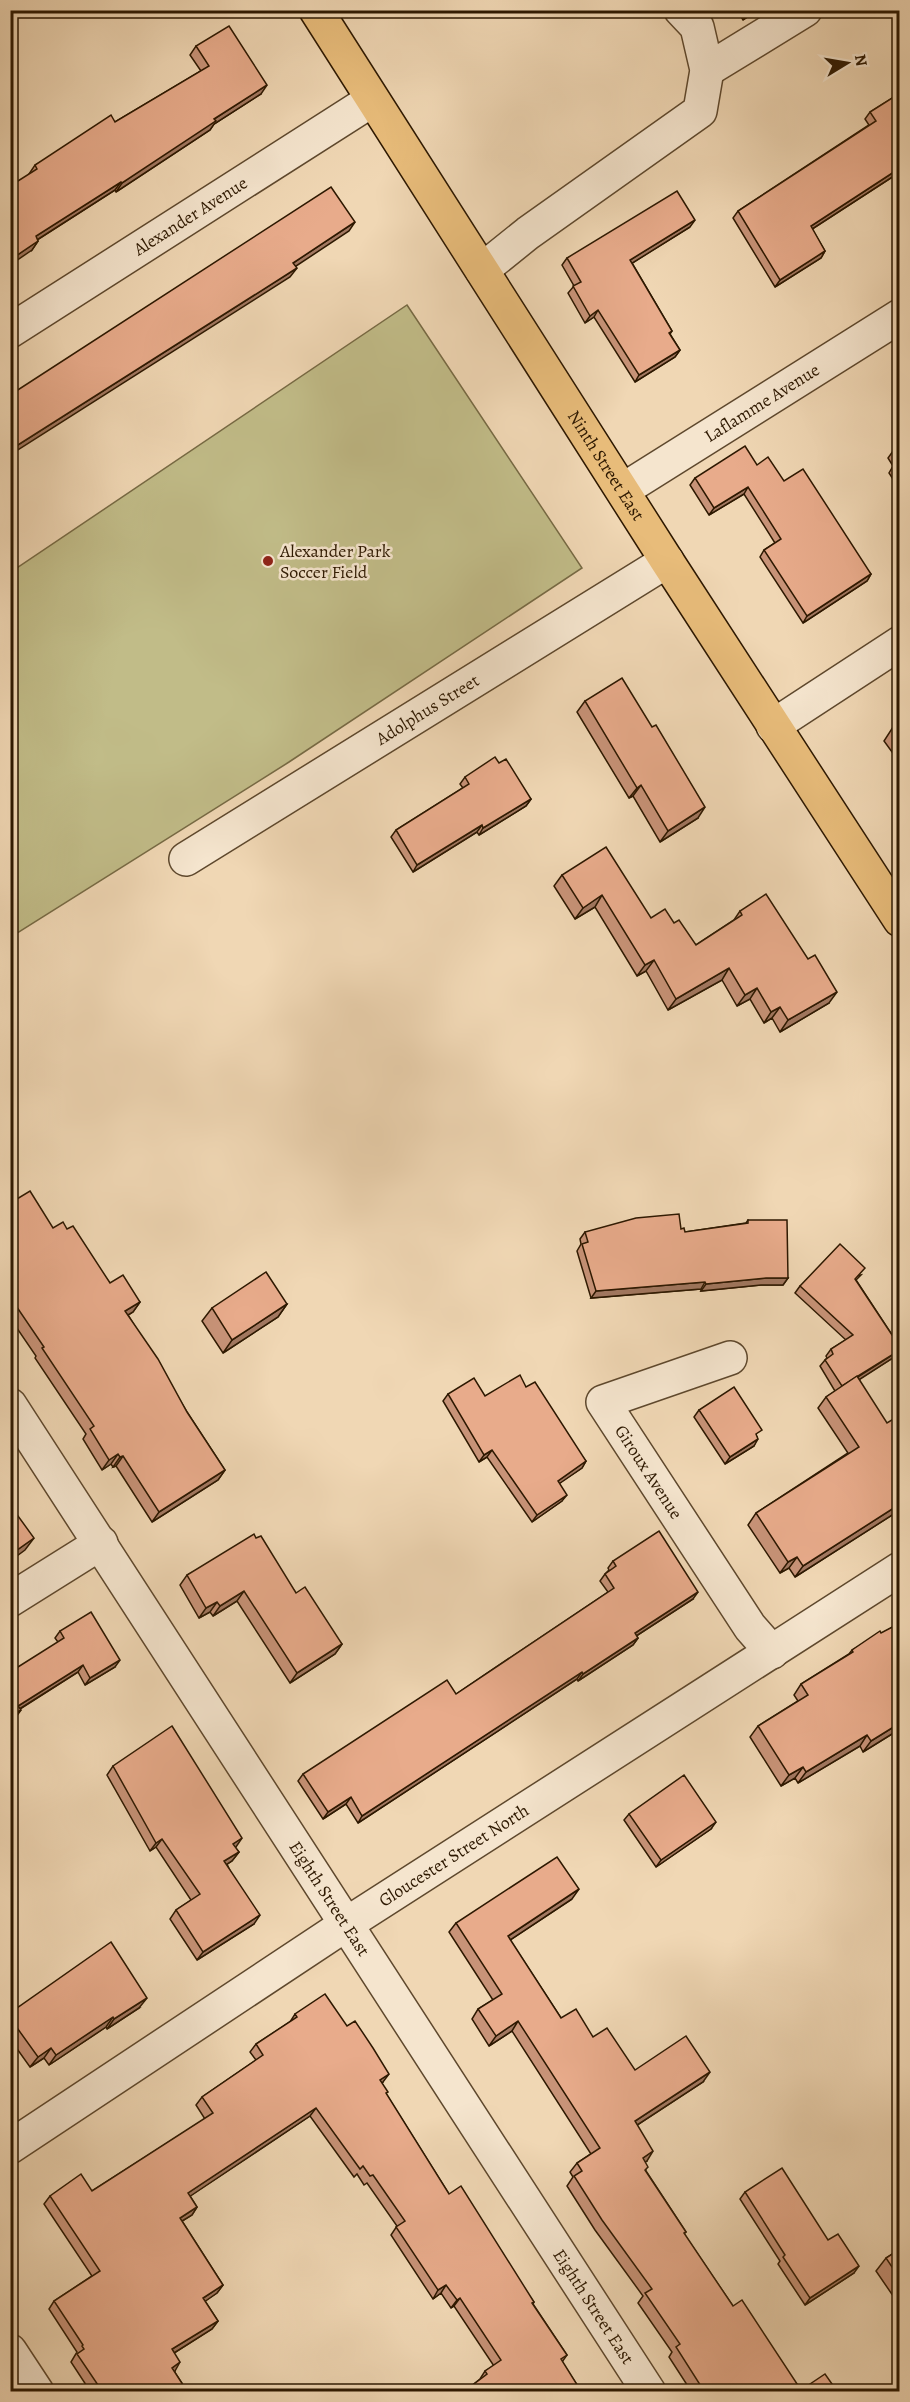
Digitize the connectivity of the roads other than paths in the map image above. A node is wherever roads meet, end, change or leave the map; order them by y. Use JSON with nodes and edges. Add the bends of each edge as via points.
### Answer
{"nodes":[{"id":1,"x":316,"y":10,"type":"edge"},
{"id":2,"x":681,"y":10,"type":"edge"},
{"id":3,"x":805,"y":10,"type":"edge"},
{"id":4,"x":707,"y":70,"type":"junction"},
{"id":5,"x":372,"y":100,"type":"junction"},
{"id":6,"x":482,"y":270,"type":"junction"},
{"id":7,"x":900,"y":316,"type":"edge"},
{"id":8,"x":10,"y":331,"type":"edge"},
{"id":9,"x":623,"y":490,"type":"junction"},
{"id":10,"x":667,"y":561,"type":"junction"},
{"id":11,"x":900,"y":643,"type":"edge"},
{"id":12,"x":773,"y":726,"type":"junction"},
{"id":13,"x":186,"y":859,"type":"dead end"},
{"id":14,"x":900,"y":920,"type":"edge"},
{"id":15,"x":730,"y":1358,"type":"dead end"},
{"id":16,"x":10,"y":1405,"type":"edge"},
{"id":17,"x":101,"y":1543,"type":"junction"},
{"id":18,"x":900,"y":1569,"type":"edge"},
{"id":19,"x":10,"y":1600,"type":"edge"},
{"id":20,"x":772,"y":1652,"type":"junction"},
{"id":21,"x":345,"y":1925,"type":"junction"},
{"id":22,"x":10,"y":2147,"type":"edge"},
{"id":23,"x":10,"y":2351,"type":"edge"},
{"id":24,"x":37,"y":2391,"type":"edge"},
{"id":25,"x":649,"y":2391,"type":"edge"}],
"edges":[{"from":1,"to":5,"type":"main road","name":"Ninth Street East"},
{"from":2,"to":4,"type":"street","via":[[698,27]]},
{"from":3,"to":4,"type":"street"},
{"from":4,"to":6,"type":"street","via":[[700,111]]},
{"from":5,"to":6,"type":"main road","name":"Ninth Street East"},
{"from":5,"to":8,"type":"street","name":"Alexander Avenue"},
{"from":6,"to":9,"type":"main road","name":"Ninth Street East"},
{"from":7,"to":9,"type":"street","name":"Laflamme Avenue"},
{"from":9,"to":10,"type":"main road","name":"Ninth Street East"},
{"from":10,"to":12,"type":"main road","name":"Ninth Street East"},
{"from":10,"to":13,"type":"street","name":"Adolphus Street"},
{"from":11,"to":12,"type":"street"},
{"from":12,"to":14,"type":"main road","name":"Ninth Street East"},
{"from":15,"to":20,"type":"street","name":"Giroux Avenue","via":[[603,1402],[750,1627]]},
{"from":16,"to":17,"type":"street","name":"Eighth Street East"},
{"from":17,"to":19,"type":"street"},
{"from":17,"to":21,"type":"street","name":"Eighth Street East"},
{"from":18,"to":20,"type":"street","name":"Gloucester Street North"},
{"from":20,"to":21,"type":"street","name":"Gloucester Street North"},
{"from":21,"to":22,"type":"street","name":"Gloucester Street North"},
{"from":21,"to":25,"type":"street","name":"Eighth Street East"},
{"from":23,"to":24,"type":"street"}]}
